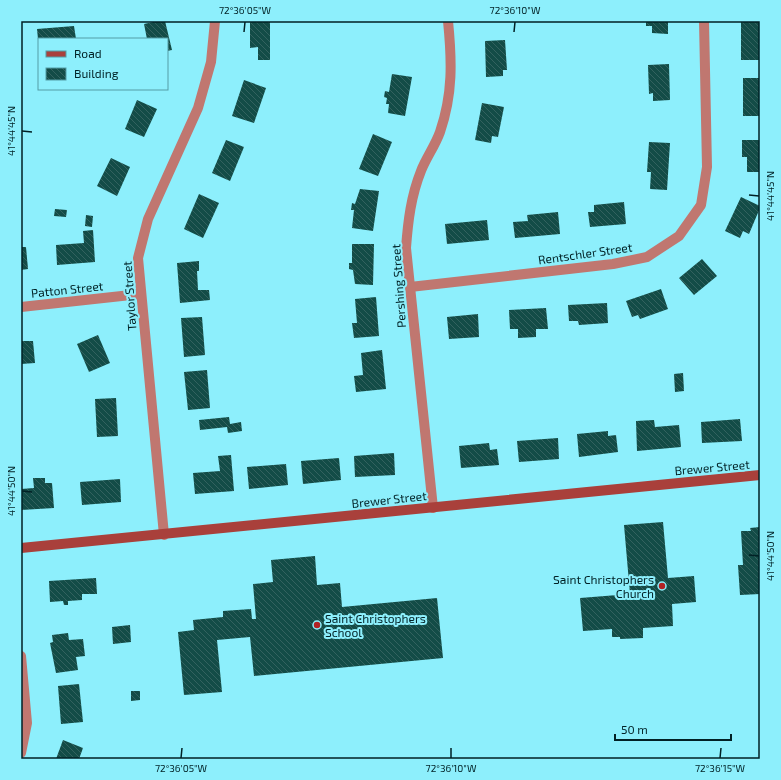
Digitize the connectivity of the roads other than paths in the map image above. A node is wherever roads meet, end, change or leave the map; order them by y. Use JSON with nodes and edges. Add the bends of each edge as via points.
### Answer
{"nodes":[{"id":1,"x":215,"y":21,"type":"edge"},
{"id":2,"x":448,"y":21,"type":"edge"},
{"id":3,"x":704,"y":21,"type":"edge"},
{"id":4,"x":410,"y":287,"type":"junction"},
{"id":5,"x":140,"y":294,"type":"junction"},
{"id":6,"x":21,"y":307,"type":"edge"},
{"id":7,"x":760,"y":475,"type":"edge"},
{"id":8,"x":433,"y":508,"type":"junction"},
{"id":9,"x":164,"y":535,"type":"junction"},
{"id":10,"x":21,"y":548,"type":"edge"},
{"id":11,"x":21,"y":656,"type":"edge"},
{"id":12,"x":21,"y":753,"type":"edge"}],
"edges":[{"from":1,"to":5,"type":"street","name":"Taylor Street","via":[[211,62],[198,108],[148,219],[138,258]]},
{"from":2,"to":4,"type":"street","name":"Pershing Street","via":[[452,62],[448,100],[440,133],[421,170],[409,208],[406,248]]},
{"from":3,"to":4,"type":"street","name":"Rentschler Street","via":[[707,167],[701,205],[679,236],[646,257],[613,264]]},
{"from":4,"to":8,"type":"street","name":"Pershing Street"},
{"from":5,"to":6,"type":"street","name":"Patton Street"},
{"from":5,"to":9,"type":"street","name":"Taylor Street"},
{"from":7,"to":8,"type":"street","name":"Brewer Street"},
{"from":8,"to":9,"type":"street","name":"Brewer Street"},
{"from":9,"to":10,"type":"street","name":"Brewer Street"},
{"from":11,"to":12,"type":"street","via":[[27,723]]}]}
